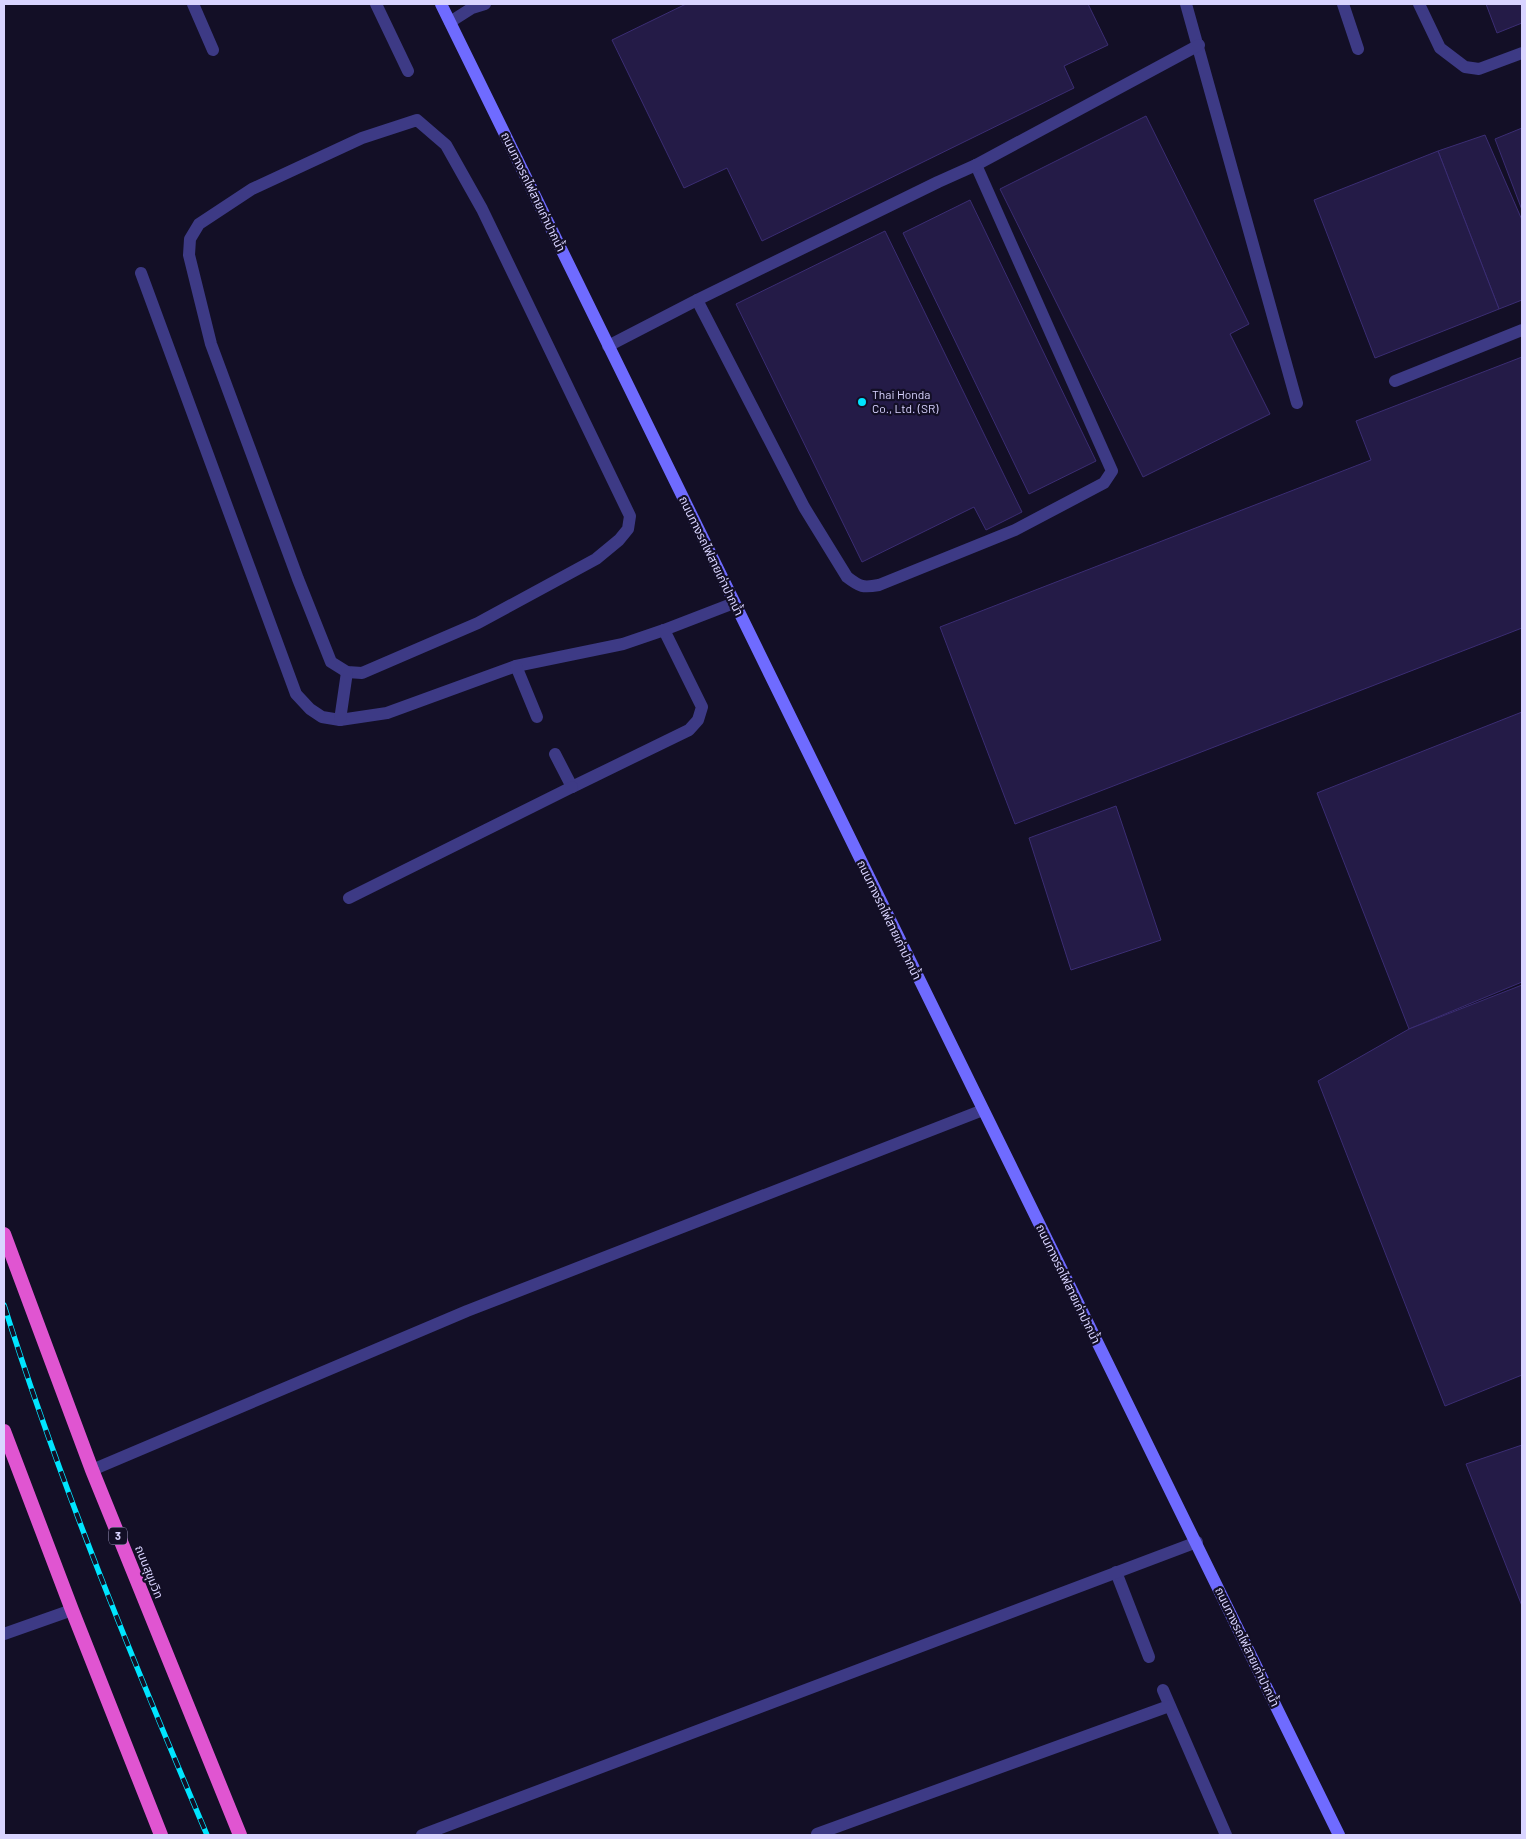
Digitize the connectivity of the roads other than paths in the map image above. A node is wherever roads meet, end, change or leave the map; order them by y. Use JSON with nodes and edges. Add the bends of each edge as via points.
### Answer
{"nodes":[{"id":1,"x":193,"y":4,"type":"edge"},
{"id":2,"x":376,"y":4,"type":"edge"},
{"id":3,"x":441,"y":4,"type":"edge"},
{"id":4,"x":486,"y":4,"type":"edge"},
{"id":5,"x":1186,"y":4,"type":"edge"},
{"id":6,"x":1343,"y":4,"type":"edge"},
{"id":7,"x":1419,"y":4,"type":"edge"},
{"id":8,"x":450,"y":22,"type":"junction"},
{"id":9,"x":1199,"y":45,"type":"junction"},
{"id":10,"x":1358,"y":49,"type":"dead end"},
{"id":11,"x":213,"y":50,"type":"dead end"},
{"id":12,"x":1522,"y":53,"type":"edge"},
{"id":13,"x":408,"y":71,"type":"dead end"},
{"id":14,"x":976,"y":165,"type":"junction"},
{"id":15,"x":141,"y":273,"type":"dead end"},
{"id":16,"x":697,"y":300,"type":"junction"},
{"id":17,"x":1522,"y":330,"type":"edge"},
{"id":18,"x":608,"y":346,"type":"junction"},
{"id":19,"x":1395,"y":381,"type":"dead end"},
{"id":20,"x":1297,"y":402,"type":"dead end"},
{"id":21,"x":734,"y":603,"type":"junction"},
{"id":22,"x":664,"y":630,"type":"junction"},
{"id":23,"x":516,"y":666,"type":"junction"},
{"id":24,"x":347,"y":672,"type":"junction"},
{"id":25,"x":537,"y":717,"type":"dead end"},
{"id":26,"x":340,"y":720,"type":"junction"},
{"id":27,"x":555,"y":754,"type":"dead end"},
{"id":28,"x":572,"y":787,"type":"junction"},
{"id":29,"x":350,"y":898,"type":"dead end"},
{"id":30,"x":983,"y":1110,"type":"junction"},
{"id":31,"x":4,"y":1234,"type":"edge"},
{"id":32,"x":4,"y":1431,"type":"edge"},
{"id":33,"x":92,"y":1470,"type":"junction"},
{"id":34,"x":1196,"y":1542,"type":"junction"},
{"id":35,"x":1116,"y":1572,"type":"junction"},
{"id":36,"x":72,"y":1610,"type":"junction"},
{"id":37,"x":4,"y":1634,"type":"edge"},
{"id":38,"x":1149,"y":1657,"type":"dead end"},
{"id":39,"x":1163,"y":1690,"type":"dead end"},
{"id":40,"x":1169,"y":1706,"type":"junction"},
{"id":41,"x":817,"y":1834,"type":"dead end"},
{"id":42,"x":161,"y":1835,"type":"edge"},
{"id":43,"x":240,"y":1835,"type":"edge"},
{"id":44,"x":422,"y":1835,"type":"edge"},
{"id":45,"x":1226,"y":1835,"type":"edge"},
{"id":46,"x":1339,"y":1835,"type":"edge"}],
"edges":[{"from":1,"to":11,"type":"street"},
{"from":2,"to":13,"type":"street"},
{"from":3,"to":8,"type":"main road","name":"ถนนทางรถไฟสายเก่าปากน้ำ"},
{"from":4,"to":8,"type":"street","via":[[472,8]]},
{"from":5,"to":9,"type":"street"},
{"from":6,"to":10,"type":"street"},
{"from":7,"to":12,"type":"street","via":[[1440,48],[1465,66],[1479,69]]},
{"from":8,"to":18,"type":"main road","name":"ถนนทางรถไฟสายเก่าปากน้ำ"},
{"from":9,"to":14,"type":"street"},
{"from":9,"to":20,"type":"street"},
{"from":14,"to":16,"type":"street"},
{"from":14,"to":16,"type":"street","via":[[1112,471],[1104,484],[1015,530],[879,585],[858,585],[847,577],[804,506]]},
{"from":15,"to":26,"type":"street","via":[[296,694],[310,710],[322,717]]},
{"from":16,"to":18,"type":"street"},
{"from":17,"to":19,"type":"street"},
{"from":18,"to":21,"type":"main road","name":"ถนนทางรถไฟสายเก่าปากน้ำ"},
{"from":21,"to":22,"type":"street"},
{"from":21,"to":30,"type":"main road","name":"ถนนทางรถไฟสายเก่าปากน้ำ"},
{"from":22,"to":23,"type":"street","via":[[623,644]]},
{"from":22,"to":28,"type":"street","via":[[702,707],[698,720],[689,730]]},
{"from":23,"to":25,"type":"street"},
{"from":23,"to":26,"type":"street","via":[[387,713]]},
{"from":24,"to":24,"type":"street","via":[[331,662],[211,344],[189,255],[190,239],[199,224],[252,189],[362,138],[417,120],[446,144],[482,209],[630,516],[628,529],[596,560],[478,622],[362,673]]},
{"from":24,"to":26,"type":"street"},
{"from":27,"to":28,"type":"street"},
{"from":28,"to":29,"type":"street"},
{"from":30,"to":33,"type":"street","via":[[467,1311]]},
{"from":30,"to":34,"type":"main road","name":"ถนนทางรถไฟสายเก่าปากน้ำ"},
{"from":31,"to":33,"type":"highway","name":"ถนนสุขุมวิท","number":"3"},
{"from":32,"to":36,"type":"highway"},
{"from":33,"to":43,"type":"highway","name":"ถนนสุขุมวิท","number":"3"},
{"from":34,"to":35,"type":"street"},
{"from":34,"to":46,"type":"main road","name":"ถนนทางรถไฟสายเก่าปากน้ำ"},
{"from":35,"to":38,"type":"street"},
{"from":35,"to":44,"type":"street"},
{"from":36,"to":37,"type":"street"},
{"from":36,"to":42,"type":"highway"},
{"from":39,"to":40,"type":"street"},
{"from":40,"to":41,"type":"street"},
{"from":40,"to":45,"type":"street"}]}
